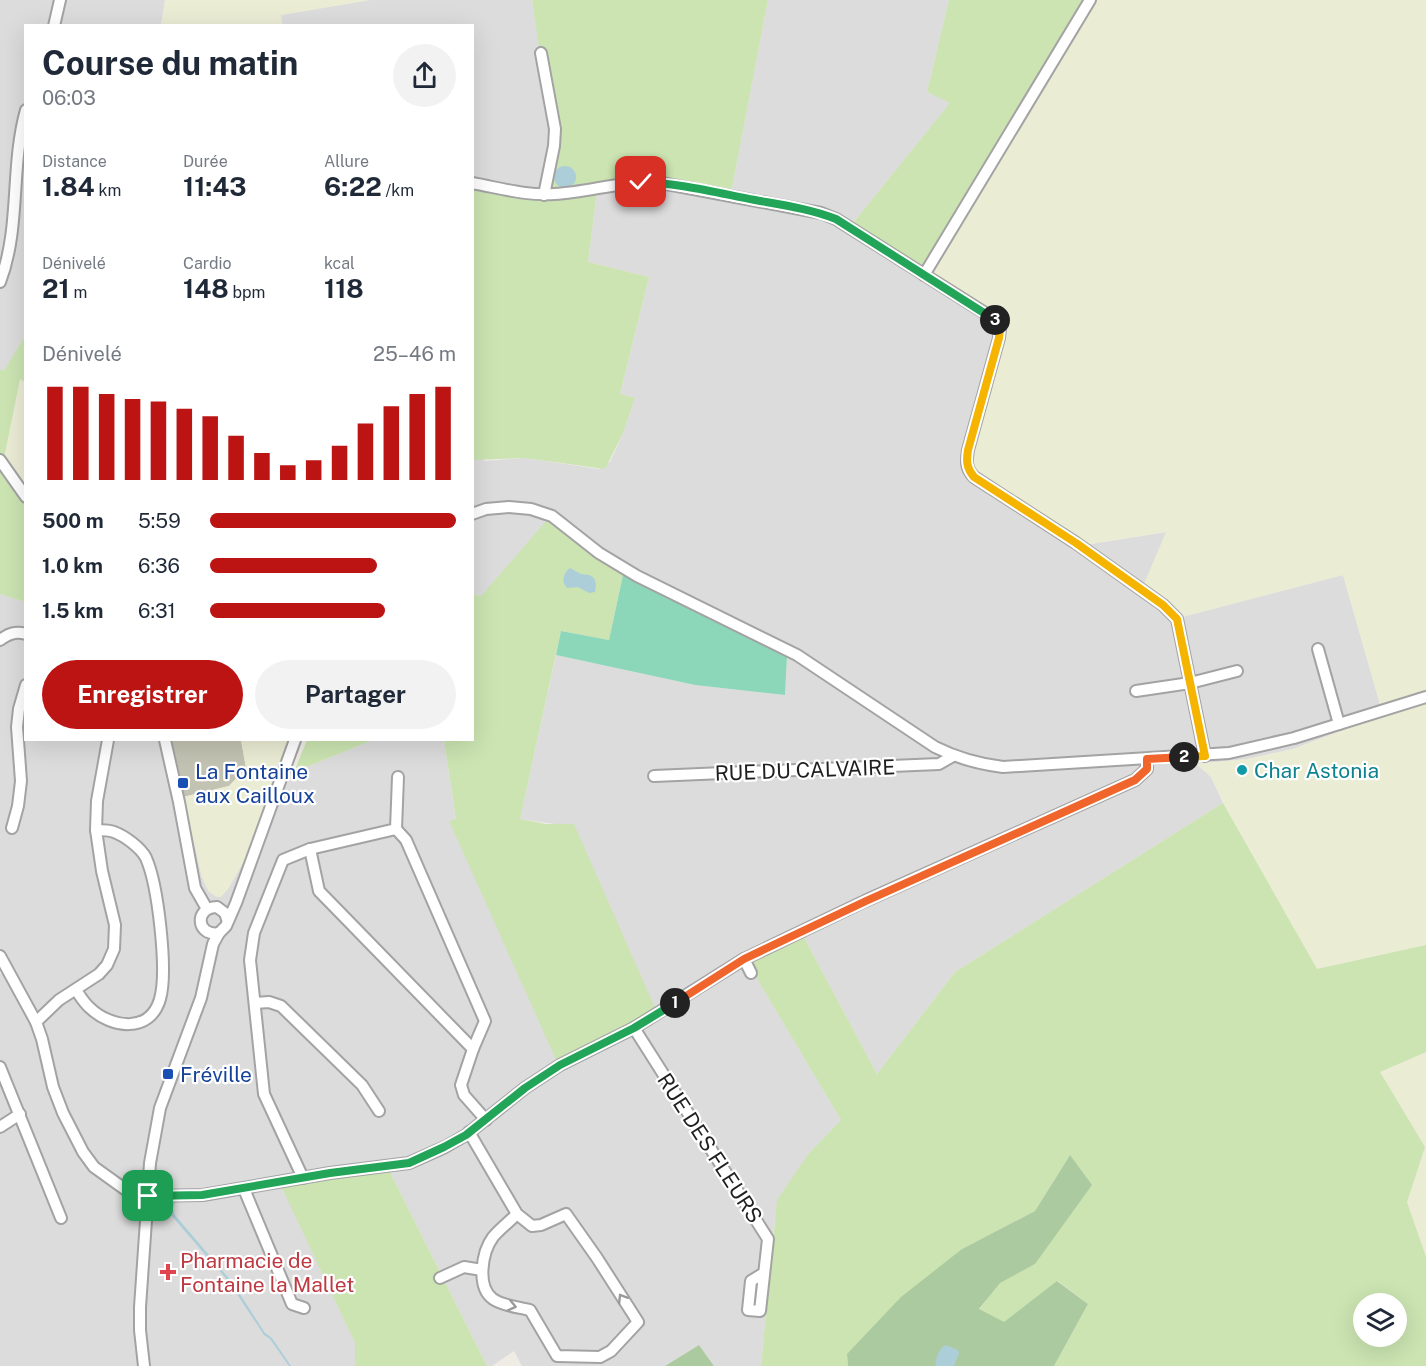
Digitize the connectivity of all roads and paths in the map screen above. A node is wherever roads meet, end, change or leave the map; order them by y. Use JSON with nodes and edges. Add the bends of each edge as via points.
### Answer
{"nodes":[{"id":1,"x":60,"y":0,"type":"edge"},
{"id":2,"x":1090,"y":0,"type":"edge"},
{"id":3,"x":54,"y":24,"type":"edge"},
{"id":4,"x":541,"y":53,"type":"dead end"},
{"id":5,"x":24,"y":119,"type":"edge"},
{"id":6,"x":474,"y":183,"type":"edge"},
{"id":7,"x":544,"y":195,"type":"junction"},
{"id":8,"x":924,"y":275,"type":"junction"},
{"id":9,"x":0,"y":282,"type":"edge"},
{"id":10,"x":0,"y":460,"type":"edge"},
{"id":11,"x":24,"y":494,"type":"edge"},
{"id":12,"x":474,"y":513,"type":"edge"},
{"id":13,"x":24,"y":634,"type":"edge"},
{"id":14,"x":0,"y":640,"type":"edge"},
{"id":15,"x":1318,"y":649,"type":"dead end"},
{"id":16,"x":1237,"y":671,"type":"dead end"},
{"id":17,"x":1190,"y":683,"type":"junction"},
{"id":18,"x":1136,"y":691,"type":"dead end"},
{"id":19,"x":24,"y":692,"type":"edge"},
{"id":20,"x":1426,"y":698,"type":"edge"},
{"id":21,"x":1339,"y":724,"type":"junction"},
{"id":22,"x":108,"y":741,"type":"edge"},
{"id":23,"x":165,"y":741,"type":"edge"},
{"id":24,"x":295,"y":741,"type":"edge"},
{"id":25,"x":952,"y":756,"type":"junction"},
{"id":26,"x":1205,"y":756,"type":"junction"},
{"id":27,"x":1143,"y":759,"type":"junction"},
{"id":28,"x":654,"y":776,"type":"dead end"},
{"id":29,"x":398,"y":777,"type":"dead end"},
{"id":30,"x":12,"y":828,"type":"dead end"},
{"id":31,"x":396,"y":829,"type":"junction"},
{"id":32,"x":96,"y":830,"type":"junction"},
{"id":33,"x":310,"y":849,"type":"junction"},
{"id":34,"x":243,"y":884,"type":"junction"},
{"id":35,"x":212,"y":908,"type":"junction"},
{"id":36,"x":228,"y":920,"type":"junction"},
{"id":37,"x":206,"y":931,"type":"junction"},
{"id":38,"x":219,"y":933,"type":"junction"},
{"id":39,"x":1,"y":957,"type":"edge"},
{"id":40,"x":744,"y":959,"type":"junction"},
{"id":41,"x":751,"y":973,"type":"dead end"},
{"id":42,"x":205,"y":976,"type":"junction"},
{"id":43,"x":76,"y":990,"type":"junction"},
{"id":44,"x":255,"y":1003,"type":"junction"},
{"id":45,"x":36,"y":1022,"type":"junction"},
{"id":46,"x":634,"y":1028,"type":"junction"},
{"id":47,"x":473,"y":1049,"type":"junction"},
{"id":48,"x":0,"y":1067,"type":"edge"},
{"id":49,"x":380,"y":1111,"type":"dead end"},
{"id":50,"x":20,"y":1114,"type":"junction"},
{"id":51,"x":486,"y":1120,"type":"junction"},
{"id":52,"x":0,"y":1127,"type":"edge"},
{"id":53,"x":469,"y":1132,"type":"junction"},
{"id":54,"x":303,"y":1178,"type":"junction"},
{"id":55,"x":244,"y":1189,"type":"junction"},
{"id":56,"x":148,"y":1196,"type":"junction"},
{"id":57,"x":518,"y":1214,"type":"junction"},
{"id":58,"x":61,"y":1218,"type":"dead end"},
{"id":59,"x":482,"y":1270,"type":"junction"},
{"id":60,"x":764,"y":1273,"type":"dead end"},
{"id":61,"x":440,"y":1278,"type":"dead end"},
{"id":62,"x":304,"y":1308,"type":"dead end"},
{"id":63,"x":559,"y":1361,"type":"edge"},
{"id":64,"x":144,"y":1366,"type":"edge"}],
"edges":[{"from":1,"to":3,"type":"street"},
{"from":2,"to":8,"type":"street"},
{"from":4,"to":7,"type":"street","via":[[555,129]]},
{"from":5,"to":9,"type":"street","via":[[9,257]]},
{"from":6,"to":7,"type":"street"},
{"from":7,"to":8,"type":"street","via":[[656,182],[821,213]]},
{"from":8,"to":17,"type":"street","via":[[996,320],[1000,328],[968,450],[969,472],[1163,605],[1177,619]]},
{"from":10,"to":11,"type":"street"},
{"from":12,"to":25,"type":"street","via":[[509,507],[552,516],[599,553],[637,576],[797,655]]},
{"from":13,"to":14,"type":"street","via":[[16,632]]},
{"from":15,"to":21,"type":"street"},
{"from":16,"to":17,"type":"street"},
{"from":17,"to":18,"type":"street"},
{"from":17,"to":26,"type":"street"},
{"from":19,"to":30,"type":"street","via":[[17,727],[21,781]]},
{"from":20,"to":21,"type":"street"},
{"from":21,"to":26,"type":"street","via":[[1263,746]]},
{"from":22,"to":32,"type":"street"},
{"from":23,"to":35,"type":"street","via":[[195,888]]},
{"from":24,"to":34,"type":"street"},
{"from":25,"to":27,"type":"street","via":[[1003,767]]},
{"from":25,"to":28,"type":"street","name":"RUE DU CALVAIRE","via":[[939,764]]},
{"from":26,"to":27,"type":"street"},
{"from":27,"to":40,"type":"street","via":[[1139,770],[1143,774],[1135,780]]},
{"from":29,"to":31,"type":"street"},
{"from":31,"to":33,"type":"street"},
{"from":31,"to":47,"type":"street","via":[[406,840],[485,1021]]},
{"from":32,"to":43,"type":"street","via":[[116,940],[107,965]]},
{"from":32,"to":43,"type":"street","via":[[113,831],[138,848],[145,858],[157,901],[163,978],[155,1009],[138,1023],[129,1025],[102,1018],[87,1007]]},
{"from":33,"to":44,"type":"street","via":[[283,860],[254,933],[250,960]]},
{"from":33,"to":47,"type":"street","via":[[319,891]]},
{"from":34,"to":35,"type":"street","via":[[229,902]]},
{"from":34,"to":36,"type":"street"},
{"from":35,"to":36,"type":"street","via":[[225,913]]},
{"from":35,"to":37,"type":"street","via":[[201,918]]},
{"from":36,"to":38,"type":"street"},
{"from":37,"to":38,"type":"street"},
{"from":37,"to":42,"type":"street"},
{"from":38,"to":42,"type":"street"},
{"from":39,"to":45,"type":"street"},
{"from":40,"to":41,"type":"street"},
{"from":40,"to":46,"type":"street"},
{"from":42,"to":56,"type":"street","via":[[160,1108]]},
{"from":43,"to":45,"type":"street"},
{"from":44,"to":49,"type":"street","via":[[281,1006],[362,1085]]},
{"from":44,"to":54,"type":"street","via":[[264,1094]]},
{"from":45,"to":56,"type":"street","via":[[53,1086],[83,1152],[94,1167],[126,1190]]},
{"from":46,"to":51,"type":"street","via":[[553,1069]]},
{"from":46,"to":60,"type":"street","name":"RUE DES FLEURS","via":[[768,1239]]},
{"from":47,"to":51,"type":"street","via":[[461,1085],[464,1095]]},
{"from":48,"to":50,"type":"street"},
{"from":50,"to":52,"type":"street"},
{"from":50,"to":58,"type":"street"},
{"from":51,"to":53,"type":"street"},
{"from":53,"to":54,"type":"street","via":[[409,1163]]},
{"from":53,"to":57,"type":"street"},
{"from":54,"to":55,"type":"street"},
{"from":55,"to":56,"type":"street"},
{"from":55,"to":62,"type":"street","via":[[292,1304]]},
{"from":56,"to":64,"type":"street","via":[[140,1307]]},
{"from":57,"to":59,"type":"street","via":[[493,1238]]},
{"from":63,"to":57,"type":"street","one_way":true,"via":[[600,1357],[611,1351],[638,1322],[566,1214],[532,1226]]},
{"from":59,"to":61,"type":"street","via":[[465,1267]]},
{"from":59,"to":63,"type":"street","one_way":true,"via":[[491,1298],[530,1310]]}]}
